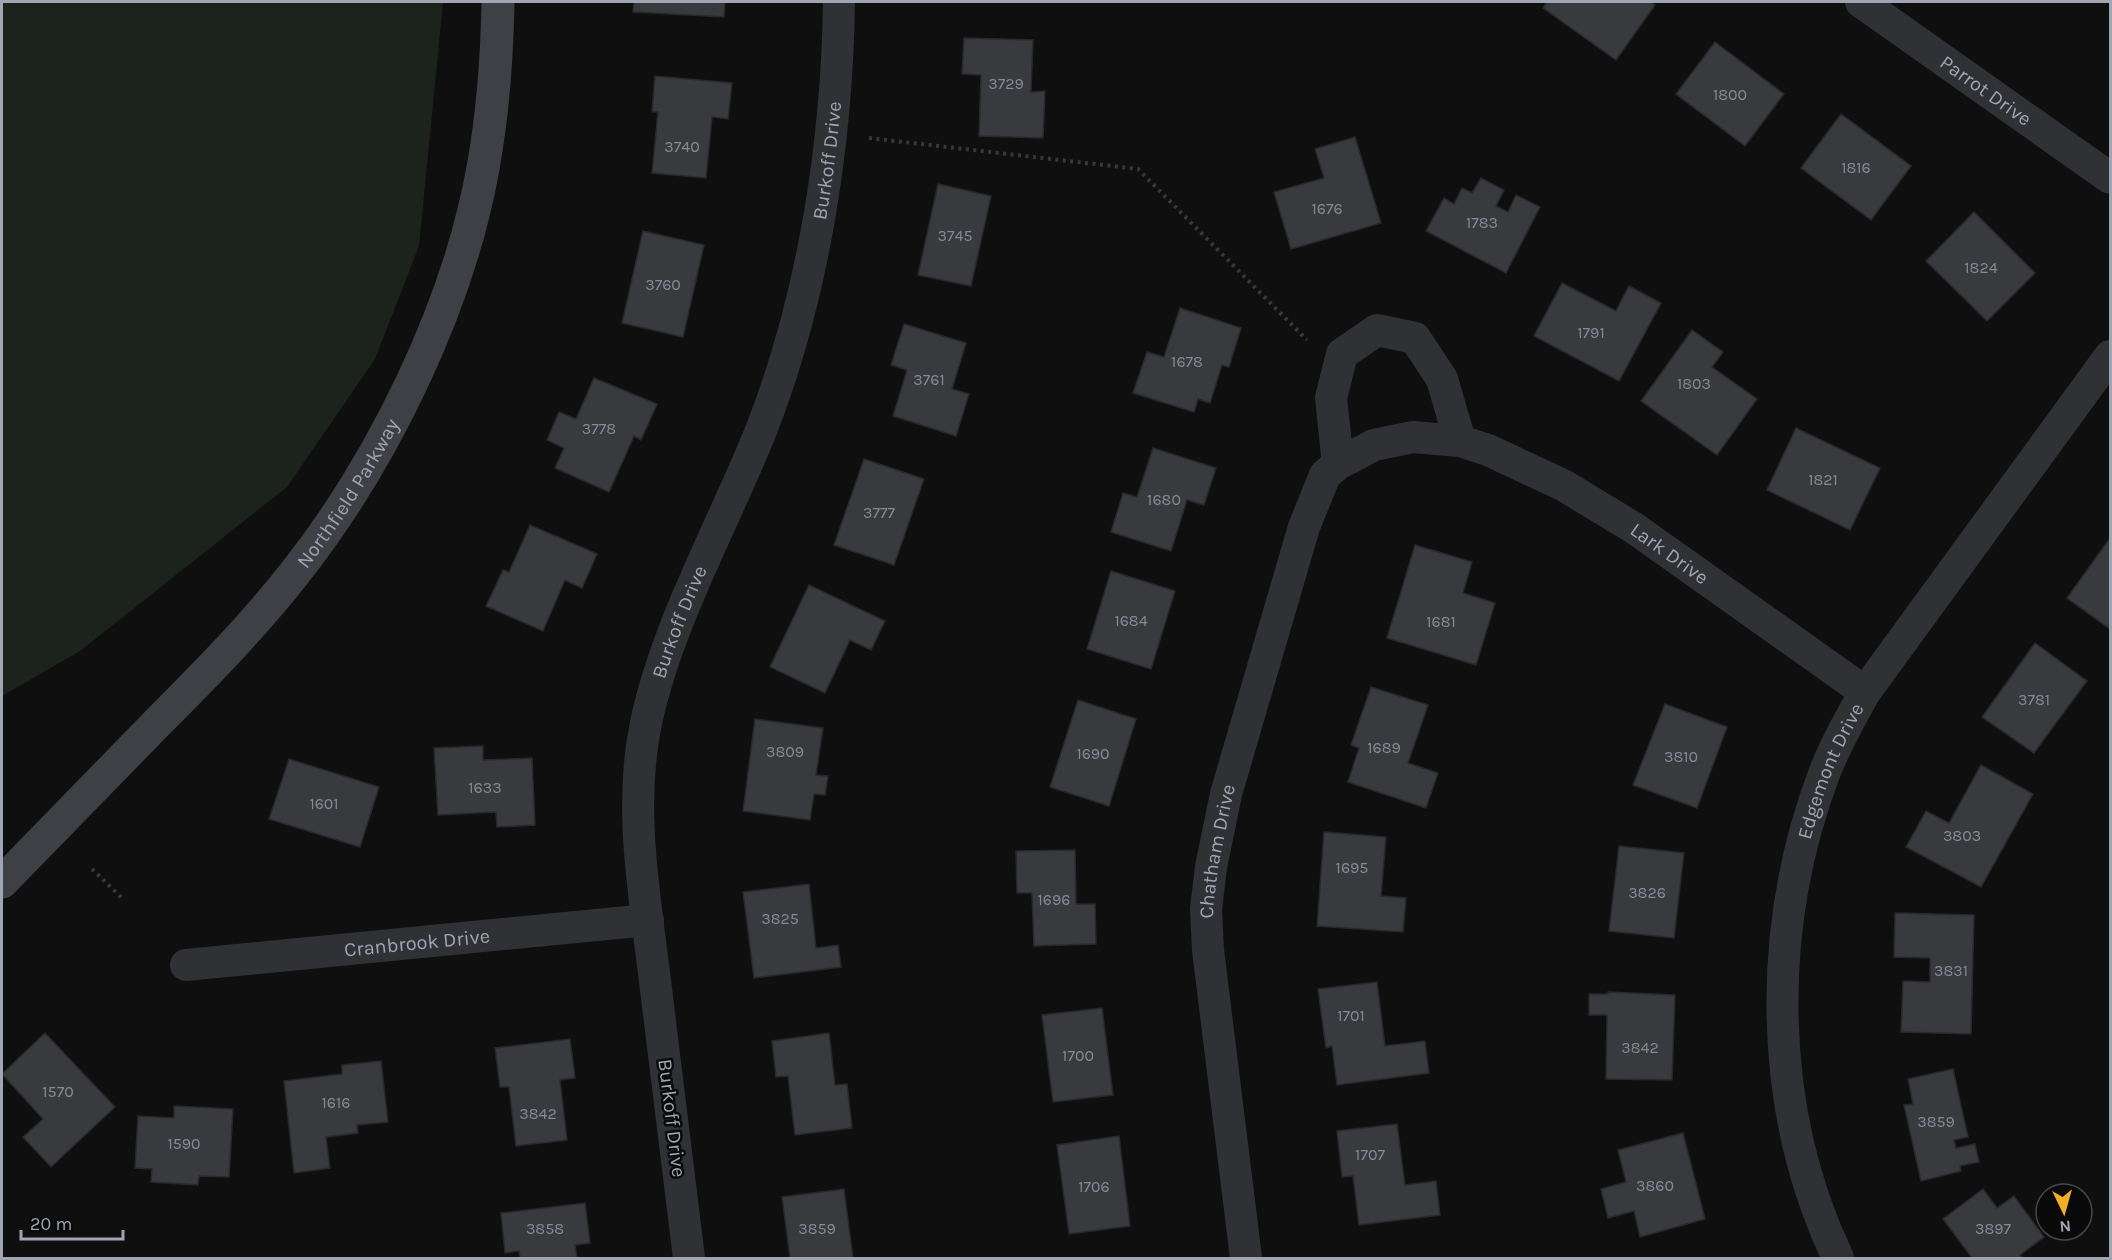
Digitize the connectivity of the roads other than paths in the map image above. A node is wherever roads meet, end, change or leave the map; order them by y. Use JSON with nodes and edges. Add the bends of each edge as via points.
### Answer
{"nodes":[{"id":1,"x":498,"y":2,"type":"edge"},
{"id":2,"x":839,"y":2,"type":"edge"},
{"id":3,"x":1862,"y":2,"type":"edge"},
{"id":4,"x":2110,"y":178,"type":"edge"},
{"id":5,"x":2110,"y":356,"type":"edge"},
{"id":6,"x":1413,"y":437,"type":"joint"},
{"id":7,"x":1460,"y":441,"type":"junction"},
{"id":8,"x":1338,"y":465,"type":"junction"},
{"id":9,"x":1865,"y":692,"type":"junction"},
{"id":10,"x":2,"y":882,"type":"edge"},
{"id":11,"x":648,"y":920,"type":"junction"},
{"id":12,"x":186,"y":965,"type":"dead end"},
{"id":13,"x":689,"y":1258,"type":"edge"},
{"id":14,"x":1246,"y":1258,"type":"edge"},
{"id":15,"x":1838,"y":1258,"type":"edge"}],
"edges":[{"from":1,"to":10,"type":"street","name":"Northfield Parkway","via":[[492,106],[468,228],[448,296],[388,429],[359,480],[294,574],[188,691]]},
{"from":2,"to":11,"type":"street","name":"Burkoff Drive","via":[[833,118],[806,282],[761,430],[684,610],[646,724],[639,808]]},
{"from":3,"to":4,"type":"street","name":"Parrot Drive"},
{"from":5,"to":9,"type":"street","name":"Edgemont Drive"},
{"from":6,"to":7,"type":"street","name":"Lark Drive"},
{"from":6,"to":8,"type":"street","name":"Chatham Drive","via":[[1374,445]]},
{"from":7,"to":8,"type":"street","via":[[1442,379],[1415,338],[1377,330],[1342,354],[1332,398]]},
{"from":7,"to":9,"type":"street","name":"Lark Drive","via":[[1563,485],[1634,528]]},
{"from":8,"to":14,"type":"street","name":"Chatham Drive","via":[[1325,475],[1304,527],[1226,794],[1206,909]]},
{"from":9,"to":15,"type":"street","name":"Edgemont Drive","via":[[1824,774],[1802,845],[1786,928],[1782,1016],[1789,1094],[1804,1169]]},
{"from":11,"to":12,"type":"street","name":"Cranbrook Drive"},
{"from":11,"to":13,"type":"street","name":"Burkoff Drive"}]}
